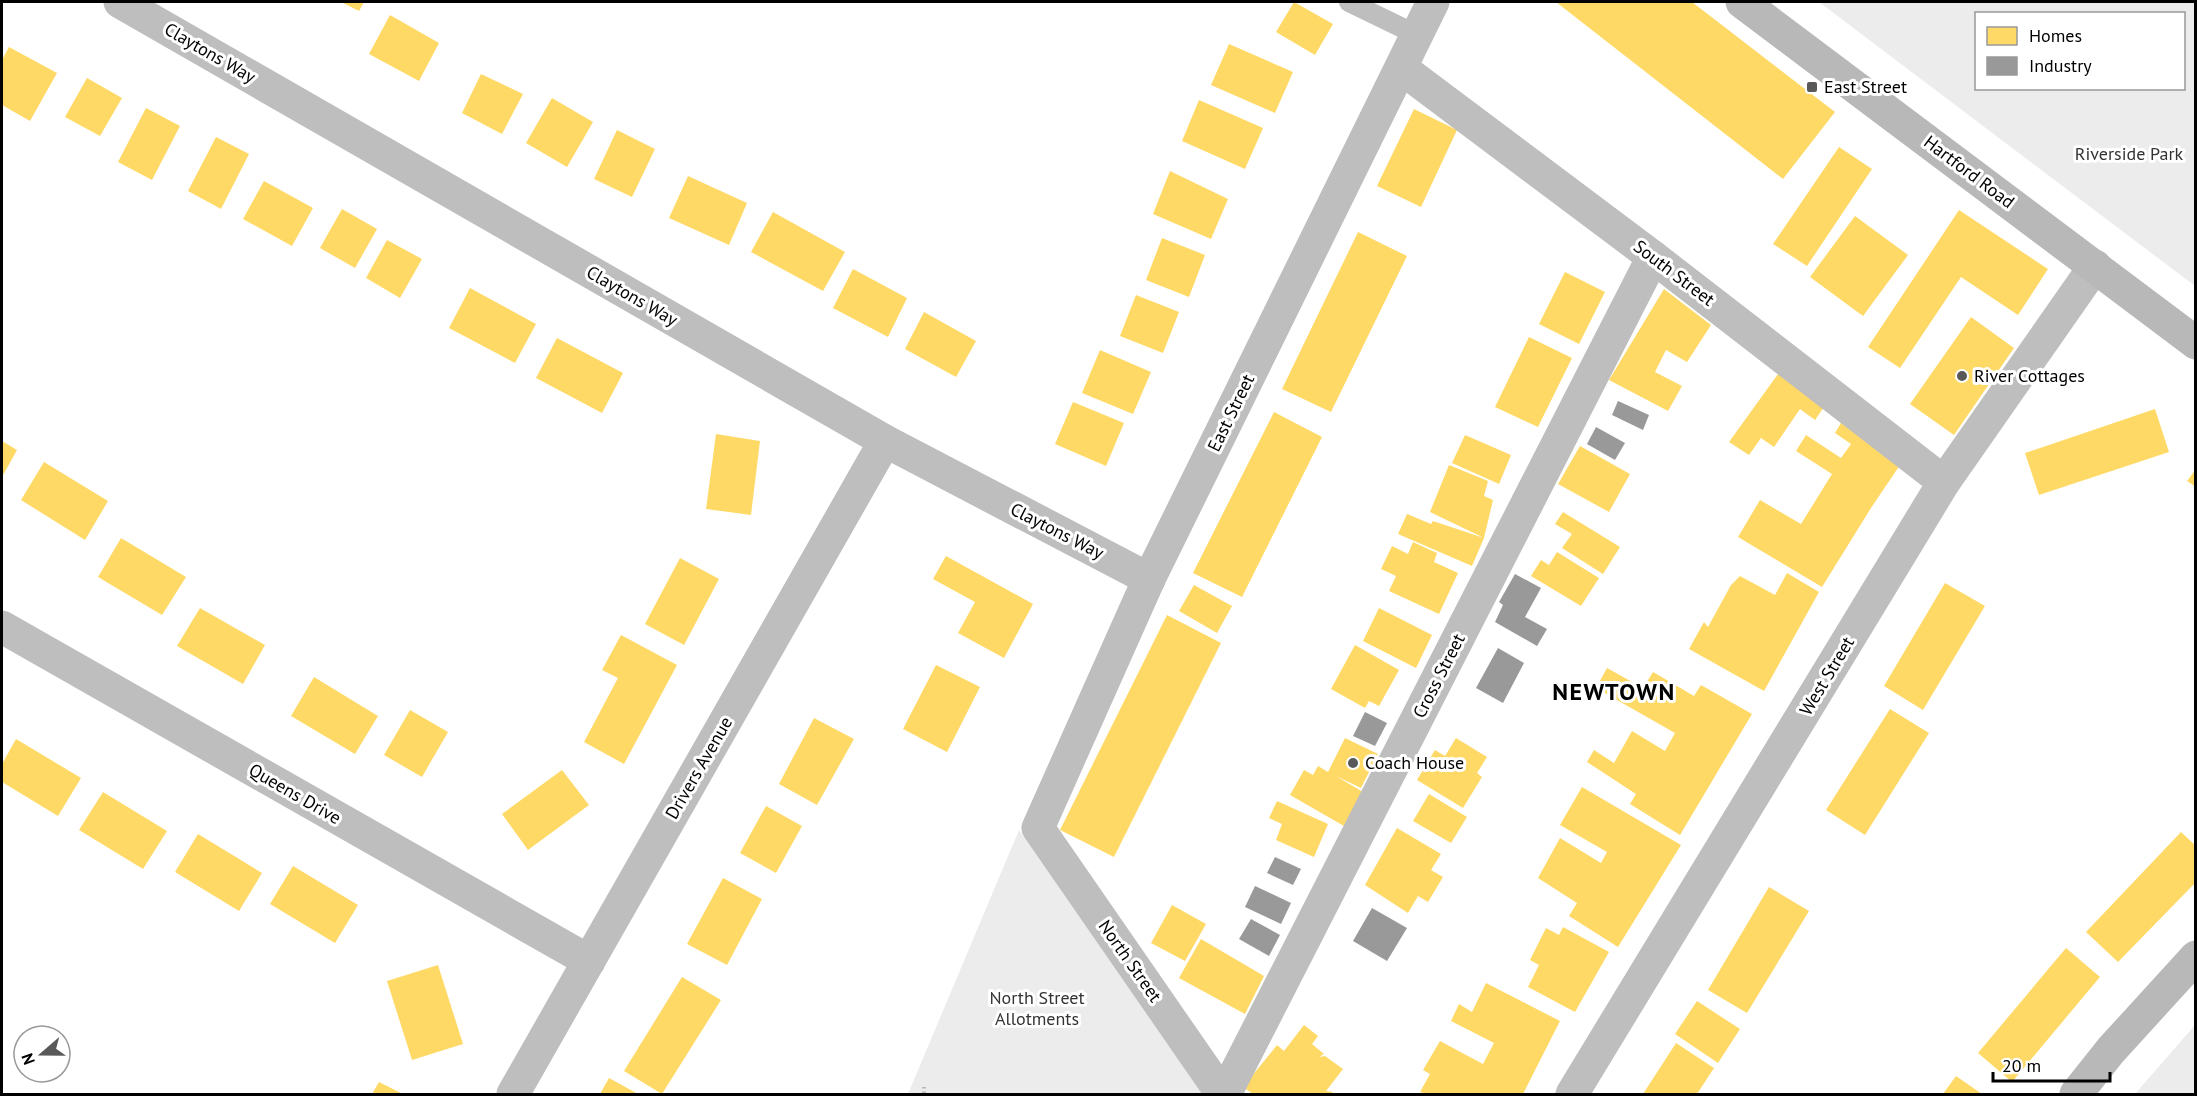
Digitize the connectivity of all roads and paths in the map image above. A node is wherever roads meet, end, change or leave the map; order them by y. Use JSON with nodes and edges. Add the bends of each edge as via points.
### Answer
{"nodes":[{"id":1,"x":120,"y":2,"type":"edge"},
{"id":2,"x":1349,"y":2,"type":"edge"},
{"id":3,"x":1433,"y":2,"type":"edge"},
{"id":4,"x":1742,"y":2,"type":"edge"},
{"id":5,"x":1417,"y":35,"type":"junction"},
{"id":6,"x":1401,"y":68,"type":"junction"},
{"id":7,"x":1653,"y":257,"type":"junction"},
{"id":8,"x":2096,"y":266,"type":"junction"},
{"id":9,"x":2196,"y":343,"type":"edge"},
{"id":10,"x":885,"y":441,"type":"junction"},
{"id":11,"x":1944,"y":482,"type":"junction"},
{"id":12,"x":1149,"y":579,"type":"junction"},
{"id":13,"x":2,"y":627,"type":"edge"},
{"id":14,"x":1038,"y":828,"type":"joint"},
{"id":15,"x":2196,"y":957,"type":"edge"},
{"id":16,"x":589,"y":961,"type":"junction"},
{"id":17,"x":924,"y":1087,"type":"dead end"},
{"id":18,"x":513,"y":1095,"type":"edge"},
{"id":19,"x":924,"y":1095,"type":"edge"},
{"id":20,"x":1224,"y":1095,"type":"edge"},
{"id":21,"x":1572,"y":1095,"type":"edge"},
{"id":22,"x":2076,"y":1095,"type":"edge"}],
"edges":[{"from":1,"to":10,"type":"street","name":"Claytons Way"},
{"from":2,"to":5,"type":"lane"},
{"from":3,"to":5,"type":"street","name":"East Street"},
{"from":4,"to":8,"type":"main road","name":"Hartford Road"},
{"from":5,"to":6,"type":"street","name":"East Street"},
{"from":6,"to":7,"type":"street","name":"South Street"},
{"from":6,"to":12,"type":"street","name":"East Street"},
{"from":7,"to":11,"type":"street","name":"South Street"},
{"from":7,"to":20,"type":"street","name":"Cross Street"},
{"from":8,"to":9,"type":"main road","name":"Hartford Road"},
{"from":8,"to":11,"type":"street","name":"West Street"},
{"from":10,"to":12,"type":"street","name":"Claytons Way"},
{"from":10,"to":16,"type":"street","name":"Drivers Avenue"},
{"from":11,"to":21,"type":"street","name":"West Street"},
{"from":12,"to":14,"type":"street","name":"East Street"},
{"from":13,"to":16,"type":"street","name":"Queens Drive"},
{"from":14,"to":20,"type":"street","name":"North Street"},
{"from":15,"to":22,"type":"main road","via":[[2111,1050]]},
{"from":16,"to":18,"type":"street","name":"Drivers Avenue"},
{"from":17,"to":19,"type":"path"}]}
